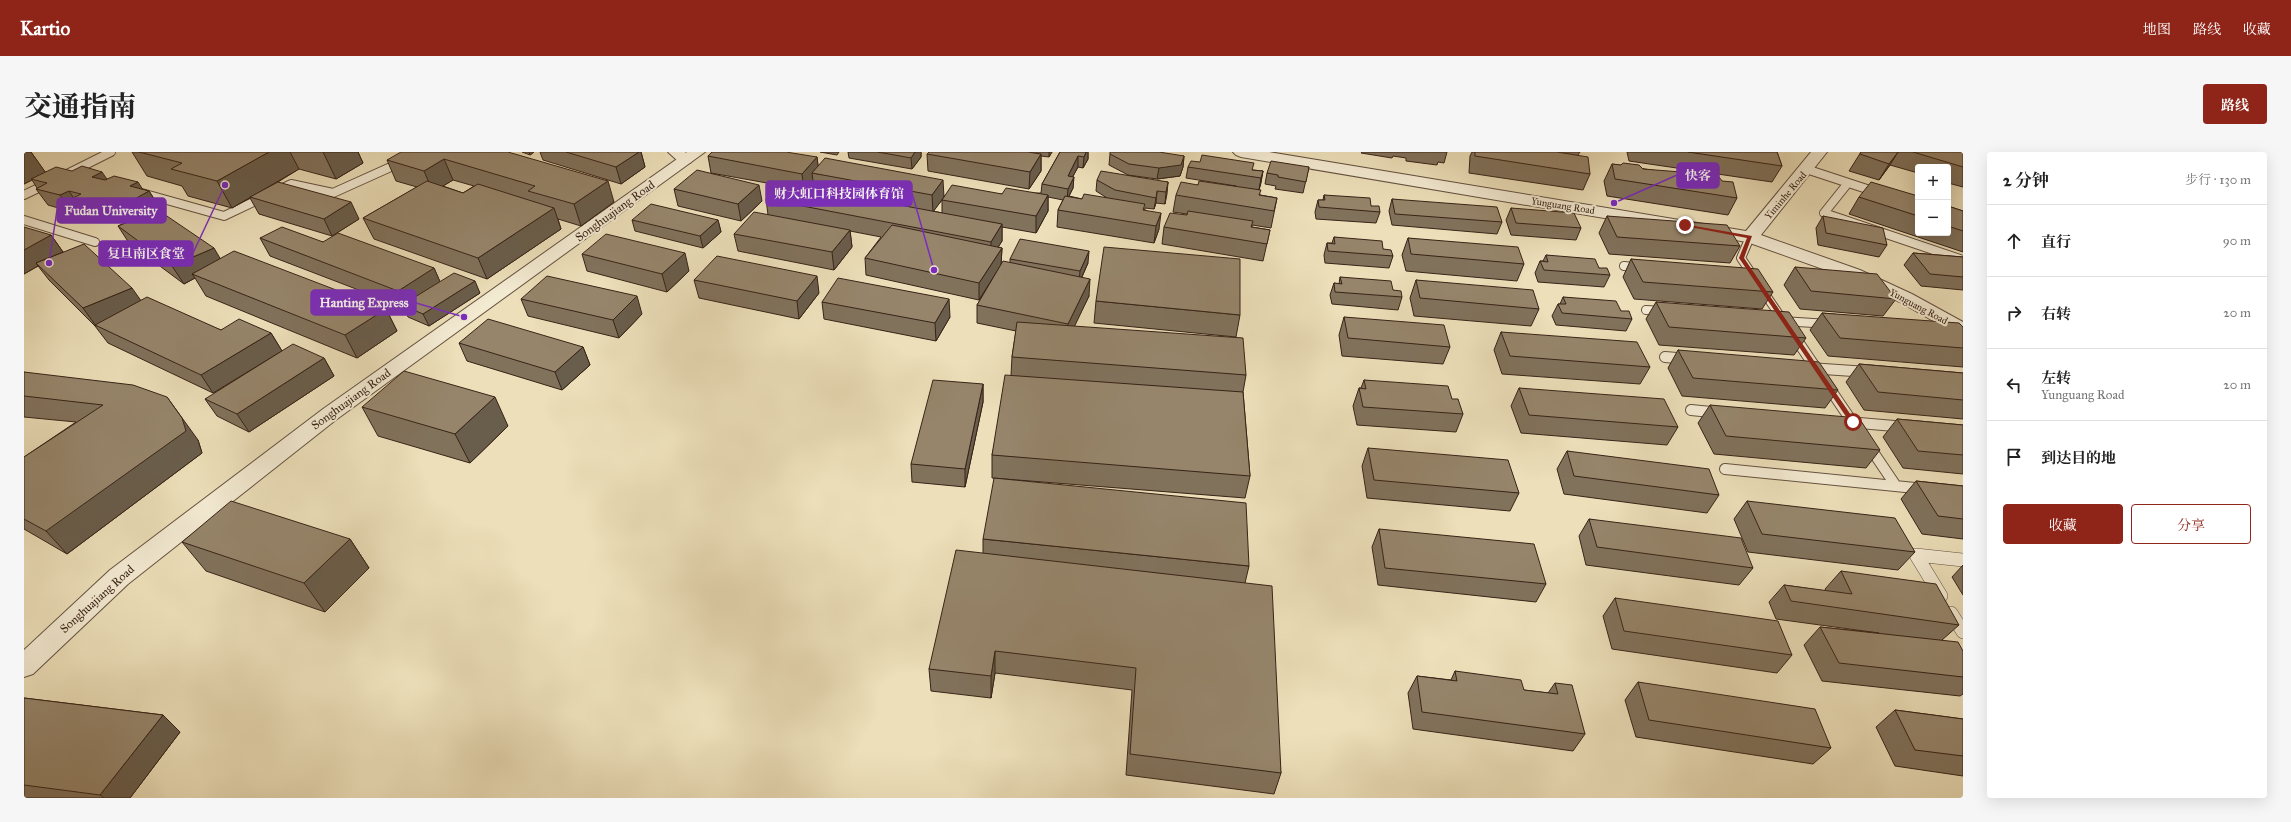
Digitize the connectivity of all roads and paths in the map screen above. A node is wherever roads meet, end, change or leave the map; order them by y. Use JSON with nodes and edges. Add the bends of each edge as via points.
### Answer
{"nodes":[{"id":1,"x":111,"y":152,"type":"edge"},
{"id":2,"x":424,"y":152,"type":"edge"},
{"id":3,"x":1241,"y":152,"type":"edge"},
{"id":4,"x":1819,"y":152,"type":"edge"},
{"id":5,"x":404,"y":153,"type":"edge"},
{"id":6,"x":686,"y":155,"type":"edge"},
{"id":7,"x":415,"y":156,"type":"junction"},
{"id":8,"x":1806,"y":169,"type":"junction"},
{"id":9,"x":64,"y":175,"type":"junction"},
{"id":10,"x":86,"y":176,"type":"edge"},
{"id":11,"x":1848,"y":183,"type":"junction"},
{"id":12,"x":132,"y":190,"type":"edge"},
{"id":13,"x":24,"y":195,"type":"edge"},
{"id":14,"x":1884,"y":195,"type":"edge"},
{"id":15,"x":24,"y":220,"type":"edge"},
{"id":16,"x":1750,"y":237,"type":"junction"},
{"id":17,"x":95,"y":242,"type":"dead end"},
{"id":18,"x":1963,"y":260,"type":"edge"},
{"id":19,"x":1624,"y":266,"type":"dead end"},
{"id":20,"x":1655,"y":269,"type":"edge"},
{"id":21,"x":1740,"y":276,"type":"edge"},
{"id":22,"x":1755,"y":278,"type":"junction"},
{"id":23,"x":1646,"y":310,"type":"dead end"},
{"id":24,"x":1676,"y":312,"type":"edge"},
{"id":25,"x":1769,"y":320,"type":"edge"},
{"id":26,"x":1784,"y":321,"type":"junction"},
{"id":27,"x":1839,"y":325,"type":"edge"},
{"id":28,"x":1963,"y":330,"type":"edge"},
{"id":29,"x":1665,"y":357,"type":"dead end"},
{"id":30,"x":1695,"y":359,"type":"edge"},
{"id":31,"x":1801,"y":367,"type":"edge"},
{"id":32,"x":1816,"y":368,"type":"junction"},
{"id":33,"x":1878,"y":373,"type":"edge"},
{"id":34,"x":1691,"y":410,"type":"dead end"},
{"id":35,"x":1730,"y":413,"type":"edge"},
{"id":36,"x":1838,"y":421,"type":"edge"},
{"id":37,"x":1853,"y":422,"type":"junction"},
{"id":38,"x":1916,"y":428,"type":"edge"},
{"id":39,"x":1724,"y":469,"type":"dead end"},
{"id":40,"x":1896,"y":486,"type":"junction"},
{"id":41,"x":1933,"y":490,"type":"edge"},
{"id":42,"x":1963,"y":560,"type":"edge"},
{"id":43,"x":1963,"y":632,"type":"edge"},
{"id":44,"x":24,"y":666,"type":"edge"}],
"edges":[{"from":1,"to":9,"type":"lane"},
{"from":2,"to":7,"type":"lane"},
{"from":3,"to":16,"type":"street","name":"Yunguang Road"},
{"from":4,"to":8,"type":"street","name":"Yiminhe Road"},
{"from":5,"to":7,"type":"lane"},
{"from":6,"to":44,"type":"street","name":"Songhuajiang Road","via":[[330,414],[119,577]]},
{"from":7,"to":12,"type":"lane","via":[[333,193],[291,184],[224,216]]},
{"from":8,"to":11,"type":"lane"},
{"from":8,"to":16,"type":"street","name":"Yiminhe Road"},
{"from":9,"to":10,"type":"lane"},
{"from":9,"to":13,"type":"lane"},
{"from":11,"to":14,"type":"lane"},
{"from":11,"to":18,"type":"lane","via":[[1824,213]]},
{"from":15,"to":17,"type":"lane"},
{"from":16,"to":22,"type":"lane","via":[[1741,258]]},
{"from":16,"to":28,"type":"street","name":"Yunguang Road","via":[[1854,274],[1906,298]]},
{"from":19,"to":20,"type":"lane"},
{"from":21,"to":22,"type":"lane"},
{"from":22,"to":26,"type":"lane"},
{"from":23,"to":24,"type":"lane"},
{"from":25,"to":26,"type":"lane"},
{"from":26,"to":27,"type":"lane"},
{"from":26,"to":32,"type":"lane"},
{"from":29,"to":30,"type":"lane"},
{"from":31,"to":32,"type":"lane"},
{"from":32,"to":33,"type":"lane"},
{"from":32,"to":37,"type":"lane"},
{"from":34,"to":35,"type":"lane"},
{"from":36,"to":37,"type":"lane"},
{"from":37,"to":38,"type":"lane"},
{"from":37,"to":40,"type":"lane"},
{"from":39,"to":40,"type":"lane"},
{"from":40,"to":41,"type":"lane"},
{"from":42,"to":43,"type":"lane","via":[[1916,555]]}]}
